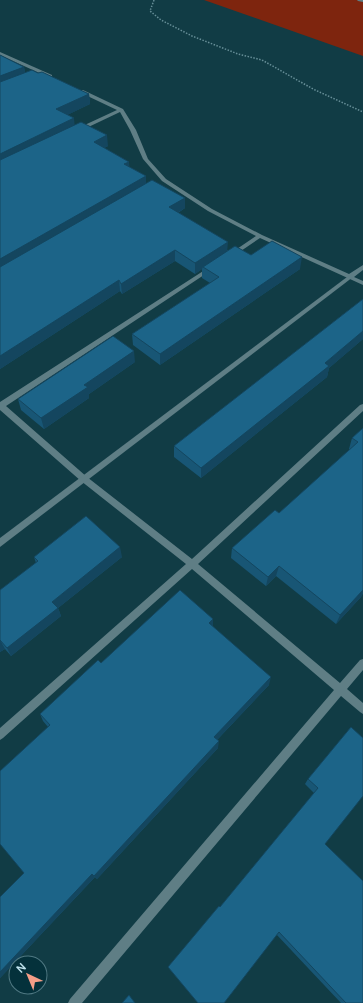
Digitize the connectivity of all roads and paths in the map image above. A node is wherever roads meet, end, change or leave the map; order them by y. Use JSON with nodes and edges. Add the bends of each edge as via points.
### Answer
{"nodes":[{"id":1,"x":154,"y":0,"type":"edge"},
{"id":2,"x":359,"y":0,"type":"edge"},
{"id":3,"x":363,"y":1,"type":"edge"},
{"id":4,"x":0,"y":53,"type":"edge"},
{"id":5,"x":43,"y":73,"type":"junction"},
{"id":6,"x":36,"y":76,"type":"edge"},
{"id":7,"x":57,"y":79,"type":"edge"},
{"id":8,"x":78,"y":90,"type":"edge"},
{"id":9,"x":121,"y":110,"type":"junction"},
{"id":10,"x":363,"y":112,"type":"edge"},
{"id":11,"x":71,"y":134,"type":"edge"},
{"id":12,"x":164,"y":180,"type":"junction"},
{"id":13,"x":158,"y":184,"type":"edge"},
{"id":14,"x":260,"y":236,"type":"junction"},
{"id":15,"x":227,"y":258,"type":"edge"},
{"id":16,"x":221,"y":262,"type":"edge"},
{"id":17,"x":363,"y":267,"type":"edge"},
{"id":18,"x":351,"y":276,"type":"junction"},
{"id":19,"x":363,"y":283,"type":"edge"},
{"id":20,"x":1,"y":406,"type":"edge"},
{"id":21,"x":363,"y":407,"type":"edge"},
{"id":22,"x":84,"y":479,"type":"junction"},
{"id":23,"x":0,"y":543,"type":"edge"},
{"id":24,"x":192,"y":564,"type":"junction"},
{"id":25,"x":363,"y":663,"type":"edge"},
{"id":26,"x":340,"y":689,"type":"junction"},
{"id":27,"x":363,"y":709,"type":"edge"},
{"id":28,"x":0,"y":735,"type":"edge"},
{"id":29,"x":74,"y":1003,"type":"edge"}],
"edges":[{"from":1,"to":10,"type":"path","via":[[150,11],[161,20],[192,36],[238,54],[262,60],[313,90]]},
{"from":2,"to":3,"type":"street"},
{"from":4,"to":5,"type":"street"},
{"from":5,"to":6,"type":"street"},
{"from":5,"to":7,"type":"street"},
{"from":8,"to":9,"type":"street"},
{"from":9,"to":11,"type":"street"},
{"from":9,"to":12,"type":"street","via":[[134,130],[146,158]]},
{"from":12,"to":13,"type":"street"},
{"from":12,"to":14,"type":"street","via":[[210,210]]},
{"from":14,"to":15,"type":"street"},
{"from":14,"to":18,"type":"street"},
{"from":16,"to":20,"type":"street"},
{"from":17,"to":18,"type":"street"},
{"from":18,"to":19,"type":"street"},
{"from":18,"to":22,"type":"street"},
{"from":20,"to":22,"type":"street"},
{"from":21,"to":24,"type":"street"},
{"from":22,"to":23,"type":"street"},
{"from":22,"to":24,"type":"street"},
{"from":24,"to":26,"type":"street"},
{"from":24,"to":28,"type":"street"},
{"from":25,"to":26,"type":"street"},
{"from":26,"to":27,"type":"street"},
{"from":26,"to":29,"type":"street"}]}
